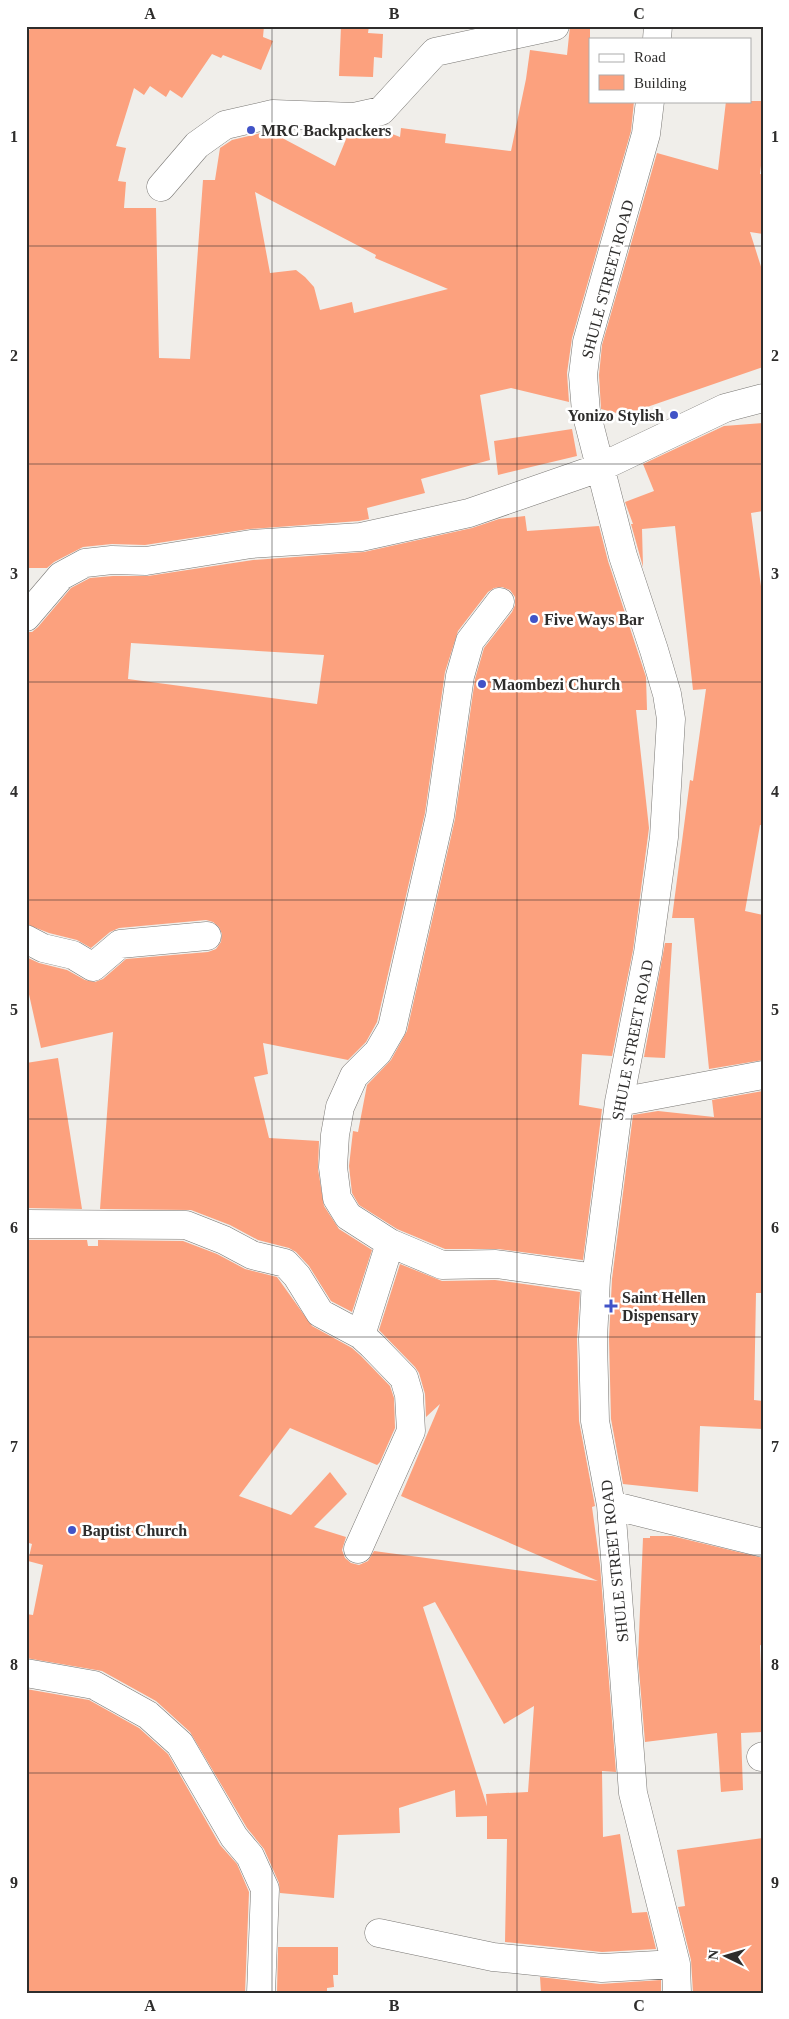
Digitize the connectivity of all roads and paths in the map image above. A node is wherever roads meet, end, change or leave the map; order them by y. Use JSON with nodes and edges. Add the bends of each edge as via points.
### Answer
{"nodes":[{"id":1,"x":555,"y":26,"type":"edge"},
{"id":2,"x":650,"y":102,"type":"edge"},
{"id":3,"x":161,"y":187,"type":"dead end"},
{"id":4,"x":763,"y":398,"type":"edge"},
{"id":5,"x":599,"y":468,"type":"junction"},
{"id":6,"x":500,"y":602,"type":"dead end"},
{"id":7,"x":26,"y":617,"type":"edge"},
{"id":8,"x":207,"y":936,"type":"dead end"},
{"id":9,"x":26,"y":939,"type":"edge"},
{"id":10,"x":763,"y":1075,"type":"edge"},
{"id":11,"x":619,"y":1102,"type":"junction"},
{"id":12,"x":26,"y":1224,"type":"edge"},
{"id":13,"x":390,"y":1242,"type":"junction"},
{"id":14,"x":596,"y":1278,"type":"junction"},
{"id":15,"x":361,"y":1335,"type":"junction"},
{"id":16,"x":611,"y":1505,"type":"junction"},
{"id":17,"x":763,"y":1543,"type":"edge"},
{"id":18,"x":358,"y":1549,"type":"dead end"},
{"id":19,"x":26,"y":1673,"type":"edge"},
{"id":20,"x":380,"y":1933,"type":"dead end"},
{"id":21,"x":676,"y":1964,"type":"junction"},
{"id":22,"x":261,"y":1993,"type":"edge"},
{"id":23,"x":677,"y":1993,"type":"edge"}],
"edges":[{"from":1,"to":3,"type":"street","via":[[434,52],[381,111],[354,117],[273,114],[225,125],[197,145]]},
{"from":2,"to":5,"type":"street","name":"SHULE STREET ROAD","via":[[646,134],[587,342],[582,375],[586,412]]},
{"from":4,"to":5,"type":"street","via":[[725,408]]},
{"from":5,"to":7,"type":"street","via":[[469,513],[361,537],[251,544],[146,561],[85,563],[61,576]]},
{"from":5,"to":11,"type":"street","name":"SHULE STREET ROAD","via":[[671,719],[659,876],[648,953]]},
{"from":6,"to":13,"type":"street","via":[[470,641],[460,676],[440,816],[392,1028],[378,1052],[354,1076],[340,1107],[335,1135],[333,1167],[337,1198],[348,1216]]},
{"from":8,"to":9,"type":"street","via":[[120,944],[93,967],[73,955],[43,948]]},
{"from":10,"to":11,"type":"street"},
{"from":11,"to":14,"type":"street","name":"SHULE STREET ROAD"},
{"from":12,"to":15,"type":"street","via":[[186,1225],[252,1255],[285,1263],[320,1313]]},
{"from":13,"to":14,"type":"street","via":[[442,1265],[496,1264]]},
{"from":13,"to":15,"type":"street"},
{"from":14,"to":16,"type":"street","name":"SHULE STREET ROAD","via":[[592,1339],[595,1421]]},
{"from":15,"to":18,"type":"street","via":[[404,1378],[409,1395],[411,1431]]},
{"from":16,"to":17,"type":"street"},
{"from":16,"to":21,"type":"street","name":"SHULE STREET ROAD","via":[[633,1793]]},
{"from":19,"to":22,"type":"street","via":[[94,1685],[148,1715],[180,1744],[234,1837],[250,1856],[266,1889]]},
{"from":20,"to":21,"type":"street","via":[[493,1957],[602,1968]]},
{"from":21,"to":23,"type":"street","name":"SHULE STREET ROAD"}]}
